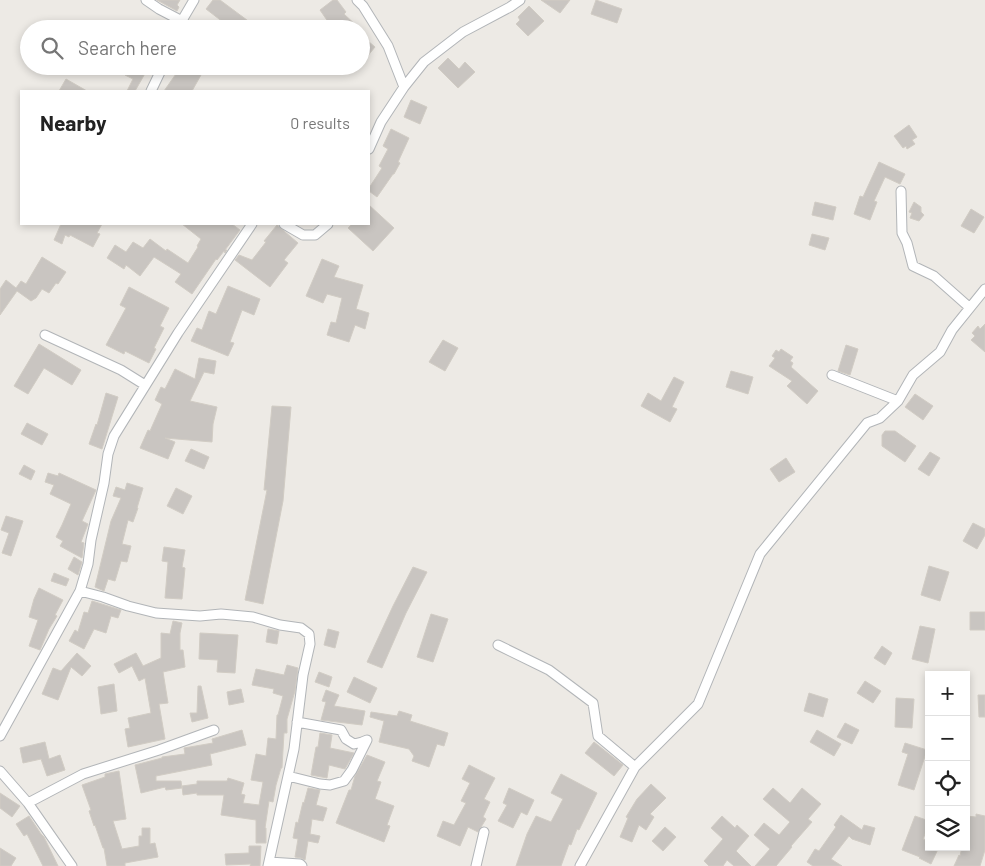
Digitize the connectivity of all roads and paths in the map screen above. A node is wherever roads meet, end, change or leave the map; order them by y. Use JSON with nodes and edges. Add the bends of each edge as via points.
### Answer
{"nodes":[{"id":1,"x":146,"y":0,"type":"edge"},
{"id":2,"x":194,"y":0,"type":"edge"},
{"id":3,"x":357,"y":0,"type":"edge"},
{"id":4,"x":520,"y":0,"type":"edge"},
{"id":5,"x":174,"y":20,"type":"edge"},
{"id":6,"x":184,"y":20,"type":"edge"},
{"id":7,"x":159,"y":75,"type":"edge"},
{"id":8,"x":404,"y":87,"type":"junction"},
{"id":9,"x":151,"y":90,"type":"edge"},
{"id":10,"x":370,"y":147,"type":"edge"},
{"id":11,"x":901,"y":191,"type":"dead end"},
{"id":12,"x":251,"y":225,"type":"edge"},
{"id":13,"x":286,"y":225,"type":"edge"},
{"id":14,"x":327,"y":225,"type":"edge"},
{"id":15,"x":985,"y":289,"type":"edge"},
{"id":16,"x":969,"y":307,"type":"junction"},
{"id":17,"x":45,"y":335,"type":"dead end"},
{"id":18,"x":832,"y":376,"type":"dead end"},
{"id":19,"x":145,"y":385,"type":"junction"},
{"id":20,"x":898,"y":401,"type":"junction"},
{"id":21,"x":80,"y":591,"type":"junction"},
{"id":22,"x":498,"y":645,"type":"dead end"},
{"id":23,"x":297,"y":722,"type":"junction"},
{"id":24,"x":214,"y":730,"type":"dead end"},
{"id":25,"x":0,"y":736,"type":"edge"},
{"id":26,"x":635,"y":767,"type":"junction"},
{"id":27,"x":0,"y":772,"type":"edge"},
{"id":28,"x":288,"y":776,"type":"junction"},
{"id":29,"x":28,"y":804,"type":"junction"},
{"id":30,"x":484,"y":832,"type":"dead end"},
{"id":31,"x":269,"y":864,"type":"edge"},
{"id":32,"x":72,"y":866,"type":"edge"},
{"id":33,"x":302,"y":866,"type":"edge"},
{"id":34,"x":476,"y":866,"type":"edge"},
{"id":35,"x":580,"y":866,"type":"edge"}],
"edges":[{"from":1,"to":5,"type":"street"},
{"from":2,"to":6,"type":"street"},
{"from":3,"to":8,"type":"street","via":[[388,46]]},
{"from":4,"to":8,"type":"street","via":[[463,32],[424,62]]},
{"from":7,"to":9,"type":"street"},
{"from":8,"to":10,"type":"street","via":[[381,122]]},
{"from":11,"to":16,"type":"street","via":[[902,233],[914,266],[934,276]]},
{"from":12,"to":19,"type":"street"},
{"from":13,"to":14,"type":"street","via":[[302,234],[315,235]]},
{"from":15,"to":16,"type":"street"},
{"from":16,"to":20,"type":"street","via":[[940,352],[913,375]]},
{"from":17,"to":19,"type":"street"},
{"from":18,"to":20,"type":"street"},
{"from":19,"to":21,"type":"street","via":[[114,436],[108,454]]},
{"from":20,"to":26,"type":"street","via":[[880,418],[867,423],[760,554],[698,704]]},
{"from":21,"to":23,"type":"street","via":[[156,613],[245,616],[301,628],[309,634],[310,644]]},
{"from":21,"to":25,"type":"street"},
{"from":22,"to":26,"type":"street","via":[[549,670],[593,703],[598,736]]},
{"from":23,"to":28,"type":"street"},
{"from":23,"to":28,"type":"street","via":[[341,730],[354,744],[367,740],[344,781],[330,785]]},
{"from":24,"to":29,"type":"street","via":[[84,774]]},
{"from":26,"to":35,"type":"street"},
{"from":27,"to":29,"type":"street"},
{"from":28,"to":31,"type":"street"},
{"from":29,"to":32,"type":"street"},
{"from":30,"to":34,"type":"street"},
{"from":31,"to":33,"type":"street"}]}
